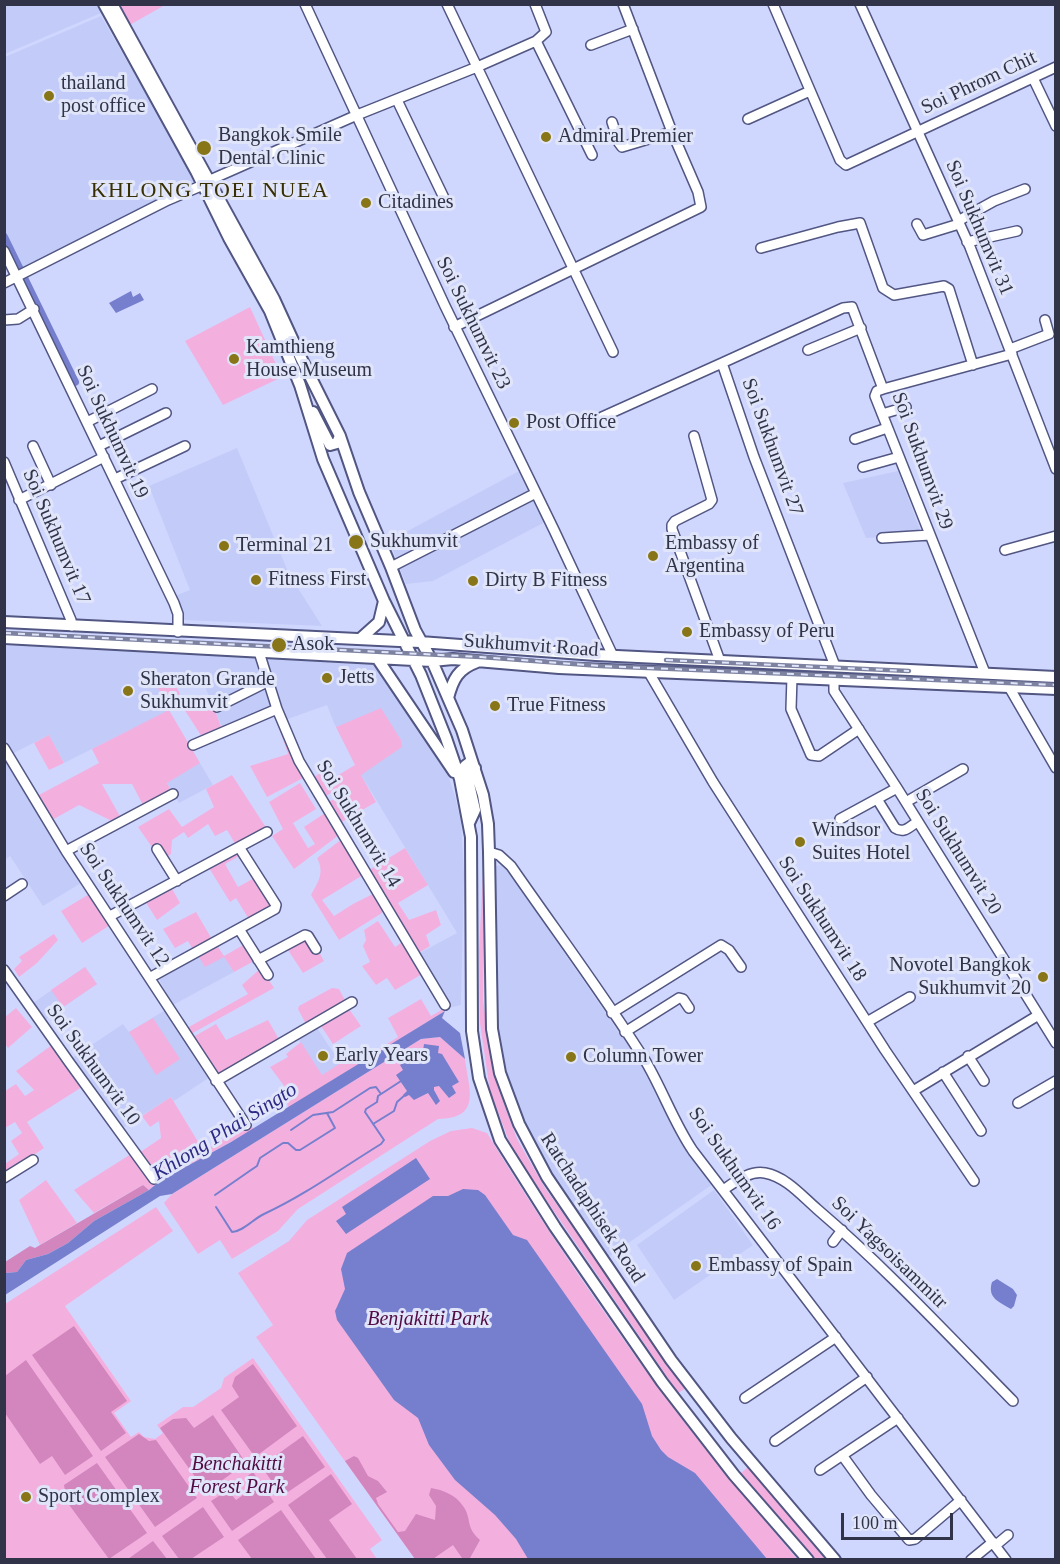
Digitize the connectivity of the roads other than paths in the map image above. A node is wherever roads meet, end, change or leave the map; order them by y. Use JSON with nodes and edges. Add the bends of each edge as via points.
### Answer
{"nodes":[{"id":1,"x":104,"y":4,"type":"edge"},
{"id":2,"x":112,"y":4,"type":"edge"},
{"id":3,"x":305,"y":4,"type":"edge"},
{"id":4,"x":447,"y":4,"type":"edge"},
{"id":5,"x":535,"y":4,"type":"edge"},
{"id":6,"x":624,"y":4,"type":"edge"},
{"id":7,"x":773,"y":4,"type":"edge"},
{"id":8,"x":860,"y":4,"type":"edge"},
{"id":9,"x":633,"y":29,"type":"junction"},
{"id":10,"x":536,"y":41,"type":"junction"},
{"id":11,"x":591,"y":45,"type":"dead end"},
{"id":12,"x":477,"y":67,"type":"junction"},
{"id":13,"x":1056,"y":67,"type":"edge"},
{"id":14,"x":1033,"y":78,"type":"junction"},
{"id":15,"x":810,"y":91,"type":"junction"},
{"id":16,"x":397,"y":99,"type":"junction"},
{"id":17,"x":357,"y":115,"type":"junction"},
{"id":18,"x":748,"y":119,"type":"dead end"},
{"id":19,"x":612,"y":122,"type":"dead end"},
{"id":20,"x":1056,"y":126,"type":"edge"},
{"id":21,"x":672,"y":132,"type":"junction"},
{"id":22,"x":917,"y":132,"type":"junction"},
{"id":23,"x":592,"y":155,"type":"dead end"},
{"id":24,"x":206,"y":182,"type":"junction"},
{"id":25,"x":1025,"y":189,"type":"dead end"},
{"id":26,"x":445,"y":200,"type":"dead end"},
{"id":27,"x":958,"y":222,"type":"junction"},
{"id":28,"x":917,"y":224,"type":"dead end"},
{"id":29,"x":1017,"y":231,"type":"dead end"},
{"id":30,"x":967,"y":242,"type":"junction"},
{"id":31,"x":761,"y":249,"type":"dead end"},
{"id":32,"x":4,"y":251,"type":"edge"},
{"id":33,"x":574,"y":268,"type":"junction"},
{"id":34,"x":19,"y":274,"type":"junction"},
{"id":35,"x":4,"y":283,"type":"edge"},
{"id":36,"x":34,"y":309,"type":"junction"},
{"id":37,"x":4,"y":320,"type":"edge"},
{"id":38,"x":1045,"y":320,"type":"dead end"},
{"id":39,"x":454,"y":327,"type":"junction"},
{"id":40,"x":861,"y":328,"type":"junction"},
{"id":41,"x":808,"y":350,"type":"dead end"},
{"id":42,"x":613,"y":352,"type":"dead end"},
{"id":43,"x":1011,"y":352,"type":"junction"},
{"id":44,"x":722,"y":363,"type":"junction"},
{"id":45,"x":973,"y":365,"type":"junction"},
{"id":46,"x":152,"y":389,"type":"dead end"},
{"id":47,"x":883,"y":389,"type":"junction"},
{"id":48,"x":303,"y":393,"type":"junction"},
{"id":49,"x":906,"y":408,"type":"dead end"},
{"id":50,"x":166,"y":413,"type":"dead end"},
{"id":51,"x":882,"y":414,"type":"junction"},
{"id":52,"x":602,"y":417,"type":"dead end"},
{"id":53,"x":87,"y":422,"type":"junction"},
{"id":54,"x":887,"y":428,"type":"junction"},
{"id":55,"x":340,"y":435,"type":"junction"},
{"id":56,"x":694,"y":436,"type":"dead end"},
{"id":57,"x":855,"y":439,"type":"dead end"},
{"id":58,"x":33,"y":446,"type":"dead end"},
{"id":59,"x":99,"y":446,"type":"junction"},
{"id":60,"x":185,"y":446,"type":"dead end"},
{"id":61,"x":104,"y":457,"type":"junction"},
{"id":62,"x":899,"y":457,"type":"junction"},
{"id":63,"x":4,"y":462,"type":"edge"},
{"id":64,"x":863,"y":467,"type":"dead end"},
{"id":65,"x":1056,"y":469,"type":"edge"},
{"id":66,"x":115,"y":479,"type":"junction"},
{"id":67,"x":51,"y":485,"type":"junction"},
{"id":68,"x":537,"y":493,"type":"junction"},
{"id":69,"x":19,"y":500,"type":"junction"},
{"id":70,"x":930,"y":535,"type":"junction"},
{"id":71,"x":1056,"y":536,"type":"edge"},
{"id":72,"x":882,"y":538,"type":"dead end"},
{"id":73,"x":1005,"y":550,"type":"dead end"},
{"id":74,"x":391,"y":567,"type":"junction"},
{"id":75,"x":384,"y":601,"type":"junction"},
{"id":76,"x":4,"y":622,"type":"edge"},
{"id":77,"x":72,"y":626,"type":"junction"},
{"id":78,"x":178,"y":632,"type":"junction"},
{"id":79,"x":4,"y":638,"type":"edge"},
{"id":80,"x":360,"y":639,"type":"junction"},
{"id":81,"x":403,"y":641,"type":"junction"},
{"id":82,"x":420,"y":642,"type":"junction"},
{"id":83,"x":259,"y":652,"type":"junction"},
{"id":84,"x":613,"y":656,"type":"junction"},
{"id":85,"x":377,"y":658,"type":"junction"},
{"id":86,"x":413,"y":659,"type":"junction"},
{"id":87,"x":432,"y":661,"type":"junction"},
{"id":88,"x":480,"y":661,"type":"junction"},
{"id":89,"x":720,"y":661,"type":"junction"},
{"id":90,"x":835,"y":666,"type":"junction"},
{"id":91,"x":648,"y":671,"type":"junction"},
{"id":92,"x":985,"y":673,"type":"junction"},
{"id":93,"x":1009,"y":674,"type":"junction"},
{"id":94,"x":792,"y":677,"type":"junction"},
{"id":95,"x":1056,"y":677,"type":"edge"},
{"id":96,"x":834,"y":679,"type":"junction"},
{"id":97,"x":267,"y":682,"type":"junction"},
{"id":98,"x":1009,"y":687,"type":"junction"},
{"id":99,"x":1056,"y":689,"type":"edge"},
{"id":100,"x":448,"y":698,"type":"junction"},
{"id":101,"x":217,"y":707,"type":"dead end"},
{"id":102,"x":277,"y":709,"type":"junction"},
{"id":103,"x":859,"y":729,"type":"junction"},
{"id":104,"x":193,"y":745,"type":"dead end"},
{"id":105,"x":4,"y":748,"type":"edge"},
{"id":106,"x":475,"y":768,"type":"junction"},
{"id":107,"x":1056,"y":768,"type":"edge"},
{"id":108,"x":963,"y":769,"type":"dead end"},
{"id":109,"x":460,"y":778,"type":"junction"},
{"id":110,"x":897,"y":788,"type":"junction"},
{"id":111,"x":173,"y":794,"type":"dead end"},
{"id":112,"x":877,"y":799,"type":"junction"},
{"id":113,"x":906,"y":802,"type":"junction"},
{"id":114,"x":840,"y":819,"type":"dead end"},
{"id":115,"x":917,"y":822,"type":"junction"},
{"id":116,"x":469,"y":823,"type":"junction"},
{"id":117,"x":267,"y":832,"type":"dead end"},
{"id":118,"x":239,"y":847,"type":"junction"},
{"id":119,"x":157,"y":849,"type":"dead end"},
{"id":120,"x":66,"y":851,"type":"junction"},
{"id":121,"x":489,"y":852,"type":"junction"},
{"id":122,"x":177,"y":881,"type":"junction"},
{"id":123,"x":22,"y":884,"type":"dead end"},
{"id":124,"x":4,"y":896,"type":"edge"},
{"id":125,"x":110,"y":916,"type":"junction"},
{"id":126,"x":239,"y":929,"type":"junction"},
{"id":127,"x":316,"y":949,"type":"dead end"},
{"id":128,"x":258,"y":960,"type":"junction"},
{"id":129,"x":741,"y":967,"type":"dead end"},
{"id":130,"x":4,"y":970,"type":"edge"},
{"id":131,"x":268,"y":975,"type":"dead end"},
{"id":132,"x":151,"y":977,"type":"junction"},
{"id":133,"x":910,"y":997,"type":"dead end"},
{"id":134,"x":352,"y":1002,"type":"dead end"},
{"id":135,"x":445,"y":1005,"type":"dead end"},
{"id":136,"x":689,"y":1008,"type":"dead end"},
{"id":137,"x":612,"y":1013,"type":"junction"},
{"id":138,"x":1037,"y":1016,"type":"junction"},
{"id":139,"x":867,"y":1022,"type":"junction"},
{"id":140,"x":625,"y":1032,"type":"junction"},
{"id":141,"x":1056,"y":1043,"type":"edge"},
{"id":142,"x":968,"y":1056,"type":"junction"},
{"id":143,"x":943,"y":1072,"type":"junction"},
{"id":144,"x":216,"y":1081,"type":"junction"},
{"id":145,"x":984,"y":1081,"type":"dead end"},
{"id":146,"x":1056,"y":1081,"type":"edge"},
{"id":147,"x":913,"y":1091,"type":"junction"},
{"id":148,"x":1018,"y":1103,"type":"dead end"},
{"id":149,"x":246,"y":1125,"type":"dead end"},
{"id":150,"x":981,"y":1131,"type":"dead end"},
{"id":151,"x":33,"y":1160,"type":"dead end"},
{"id":152,"x":4,"y":1179,"type":"edge"},
{"id":153,"x":154,"y":1179,"type":"dead end"},
{"id":154,"x":974,"y":1181,"type":"dead end"},
{"id":155,"x":723,"y":1190,"type":"junction"},
{"id":156,"x":842,"y":1230,"type":"junction"},
{"id":157,"x":833,"y":1242,"type":"dead end"},
{"id":158,"x":836,"y":1337,"type":"junction"},
{"id":159,"x":867,"y":1377,"type":"junction"},
{"id":160,"x":746,"y":1398,"type":"dead end"},
{"id":161,"x":1013,"y":1401,"type":"dead end"},
{"id":162,"x":898,"y":1418,"type":"junction"},
{"id":163,"x":775,"y":1441,"type":"dead end"},
{"id":164,"x":842,"y":1455,"type":"junction"},
{"id":165,"x":820,"y":1470,"type":"dead end"},
{"id":166,"x":961,"y":1500,"type":"junction"},
{"id":167,"x":1008,"y":1536,"type":"dead end"},
{"id":168,"x":994,"y":1543,"type":"junction"},
{"id":169,"x":808,"y":1560,"type":"edge"},
{"id":170,"x":835,"y":1560,"type":"edge"},
{"id":171,"x":970,"y":1560,"type":"edge"},
{"id":172,"x":1006,"y":1560,"type":"edge"}],
"edges":[{"from":1,"to":24,"type":"main road"},
{"from":2,"to":24,"type":"main road"},
{"from":3,"to":17,"type":"street","name":"Soi Sukhumvit 23"},
{"from":4,"to":12,"type":"street"},
{"from":5,"to":10,"type":"street","via":[[546,32]]},
{"from":6,"to":9,"type":"street"},
{"from":7,"to":15,"type":"street"},
{"from":8,"to":22,"type":"street","name":"Soi Sukhumvit 31"},
{"from":9,"to":11,"type":"street"},
{"from":9,"to":21,"type":"street"},
{"from":10,"to":12,"type":"street"},
{"from":10,"to":23,"type":"street"},
{"from":12,"to":16,"type":"street"},
{"from":12,"to":33,"type":"street"},
{"from":13,"to":14,"type":"street","name":"Soi Phrom Chit"},
{"from":14,"to":20,"type":"street"},
{"from":14,"to":22,"type":"street","name":"Soi Phrom Chit"},
{"from":15,"to":18,"type":"street"},
{"from":15,"to":22,"type":"street","name":"Soi Phrom Chit","via":[[840,160],[846,165]]},
{"from":16,"to":17,"type":"street"},
{"from":16,"to":26,"type":"street"},
{"from":17,"to":24,"type":"street"},
{"from":17,"to":39,"type":"street","name":"Soi Sukhumvit 23"},
{"from":19,"to":21,"type":"street","via":[[622,147]]},
{"from":21,"to":33,"type":"street","via":[[701,207]]},
{"from":22,"to":27,"type":"street","name":"Soi Sukhumvit 31"},
{"from":24,"to":34,"type":"street"},
{"from":24,"to":48,"type":"main road","via":[[229,237],[270,311]]},
{"from":24,"to":55,"type":"main road","name":"Ratchadaphisek Road","via":[[274,298]]},
{"from":25,"to":27,"type":"street"},
{"from":27,"to":28,"type":"street","via":[[923,235]]},
{"from":27,"to":30,"type":"street","name":"Soi Sukhumvit 31"},
{"from":29,"to":30,"type":"street"},
{"from":30,"to":43,"type":"street","name":"Soi Sukhumvit 31"},
{"from":31,"to":45,"type":"street","via":[[860,223],[887,292],[894,295],[944,286],[949,289]]},
{"from":32,"to":34,"type":"street","name":"Soi Sukhumvit 19"},
{"from":33,"to":39,"type":"street"},
{"from":33,"to":42,"type":"street"},
{"from":34,"to":35,"type":"street"},
{"from":34,"to":36,"type":"street","name":"Soi Sukhumvit 19"},
{"from":36,"to":37,"type":"street","via":[[18,319]]},
{"from":36,"to":53,"type":"street","name":"Soi Sukhumvit 19"},
{"from":38,"to":43,"type":"street","name":"Soi Sukhumvit 29","via":[[1049,334]]},
{"from":39,"to":68,"type":"street","name":"Soi Sukhumvit 23"},
{"from":40,"to":41,"type":"street"},
{"from":40,"to":44,"type":"street","via":[[852,307],[843,308]]},
{"from":40,"to":47,"type":"street"},
{"from":43,"to":45,"type":"street","name":"Soi Sukhumvit 29"},
{"from":43,"to":65,"type":"street","name":"Soi Sukhumvit 31"},
{"from":44,"to":52,"type":"street","name":"Soi Sukhumvit 27"},
{"from":44,"to":90,"type":"street","name":"Soi Sukhumvit 27"},
{"from":45,"to":47,"type":"street","name":"Soi Sukhumvit 29"},
{"from":46,"to":53,"type":"street"},
{"from":47,"to":51,"type":"street","name":"Soi Sukhumvit 29","via":[[875,396]]},
{"from":48,"to":55,"type":"main road","via":[[330,445],[338,442]]},
{"from":48,"to":75,"type":"main road","name":"Ratchadaphisek Road","via":[[323,459]]},
{"from":49,"to":51,"type":"street"},
{"from":50,"to":59,"type":"street"},
{"from":51,"to":54,"type":"street","name":"Soi Sukhumvit 29"},
{"from":53,"to":59,"type":"street","name":"Soi Sukhumvit 19"},
{"from":54,"to":57,"type":"street"},
{"from":54,"to":62,"type":"street","name":"Soi Sukhumvit 29"},
{"from":55,"to":74,"type":"main road","name":"Ratchadaphisek Road"},
{"from":56,"to":89,"type":"street","via":[[712,500],[675,521],[672,529]]},
{"from":58,"to":67,"type":"street"},
{"from":59,"to":61,"type":"street","name":"Soi Sukhumvit 19"},
{"from":60,"to":66,"type":"street"},
{"from":61,"to":66,"type":"street","name":"Soi Sukhumvit 19"},
{"from":61,"to":67,"type":"street"},
{"from":62,"to":64,"type":"street"},
{"from":62,"to":70,"type":"street","name":"Soi Sukhumvit 29"},
{"from":63,"to":69,"type":"street","name":"Soi Sukhumvit 17"},
{"from":66,"to":78,"type":"street","name":"Soi Sukhumvit 19","via":[[174,603]]},
{"from":67,"to":69,"type":"street"},
{"from":68,"to":74,"type":"street"},
{"from":68,"to":84,"type":"street","name":"Soi Sukhumvit 23"},
{"from":69,"to":77,"type":"street","name":"Soi Sukhumvit 17"},
{"from":70,"to":72,"type":"street"},
{"from":70,"to":92,"type":"street","name":"Soi Sukhumvit 29"},
{"from":71,"to":73,"type":"street"},
{"from":74,"to":82,"type":"main road","name":"Ratchadaphisek Road"},
{"from":75,"to":80,"type":"main road","via":[[379,622]]},
{"from":75,"to":81,"type":"main road","name":"Ratchadaphisek Road"},
{"from":76,"to":77,"type":"main road","name":"Sukhumvit Road"},
{"from":77,"to":78,"type":"main road","name":"Sukhumvit Road"},
{"from":78,"to":80,"type":"main road","name":"Sukhumvit Road"},
{"from":79,"to":83,"type":"main road","name":"Sukhumvit Road"},
{"from":80,"to":81,"type":"main road","name":"Sukhumvit Road"},
{"from":81,"to":82,"type":"main road","name":"Sukhumvit Road"},
{"from":81,"to":86,"type":"main road","name":"Ratchadaphisek Road"},
{"from":82,"to":84,"type":"main road","name":"Sukhumvit Road"},
{"from":82,"to":87,"type":"main road","name":"Ratchadaphisek Road"},
{"from":83,"to":85,"type":"main road","name":"Sukhumvit Road"},
{"from":83,"to":97,"type":"street","name":"Soi Sukhumvit 14"},
{"from":84,"to":89,"type":"main road","name":"Sukhumvit Road"},
{"from":85,"to":86,"type":"main road","name":"Sukhumvit Road"},
{"from":85,"to":109,"type":"main road"},
{"from":86,"to":87,"type":"main road","name":"Sukhumvit Road"},
{"from":86,"to":109,"type":"main road","name":"Ratchadaphisek Road"},
{"from":87,"to":88,"type":"main road","name":"Sukhumvit Road"},
{"from":87,"to":100,"type":"main road","name":"Ratchadaphisek Road"},
{"from":88,"to":91,"type":"main road","name":"Sukhumvit Road"},
{"from":88,"to":100,"type":"main road","via":[[457,674]]},
{"from":89,"to":90,"type":"main road","name":"Sukhumvit Road"},
{"from":90,"to":92,"type":"main road","name":"Sukhumvit Road"},
{"from":90,"to":96,"type":"main road"},
{"from":91,"to":94,"type":"main road","name":"Sukhumvit Road"},
{"from":91,"to":139,"type":"street","name":"Soi Sukhumvit 18","via":[[713,782]]},
{"from":92,"to":93,"type":"main road","name":"Sukhumvit Road"},
{"from":93,"to":95,"type":"main road","name":"Sukhumvit Road"},
{"from":93,"to":98,"type":"main road"},
{"from":94,"to":96,"type":"main road","name":"Sukhumvit Road"},
{"from":94,"to":103,"type":"street","via":[[791,710],[812,755],[819,756]]},
{"from":96,"to":98,"type":"main road","name":"Sukhumvit Road"},
{"from":96,"to":103,"type":"street","name":"Soi Sukhumvit 20","via":[[834,692]]},
{"from":97,"to":101,"type":"street"},
{"from":97,"to":102,"type":"street","name":"Soi Sukhumvit 14"},
{"from":98,"to":99,"type":"main road","name":"Sukhumvit Road"},
{"from":98,"to":107,"type":"street"},
{"from":100,"to":106,"type":"main road","name":"Ratchadaphisek Road"},
{"from":102,"to":104,"type":"street"},
{"from":102,"to":135,"type":"street","name":"Soi Sukhumvit 14","via":[[309,778]]},
{"from":103,"to":110,"type":"street","name":"Soi Sukhumvit 20"},
{"from":105,"to":120,"type":"street","name":"Soi Sukhumvit 12"},
{"from":106,"to":116,"type":"main road","via":[[469,763],[465,766],[475,810]]},
{"from":106,"to":121,"type":"main road","name":"Ratchadaphisek Road","via":[[488,824]]},
{"from":108,"to":113,"type":"street"},
{"from":109,"to":116,"type":"main road","name":"Ratchadaphisek Road"},
{"from":110,"to":112,"type":"street"},
{"from":110,"to":113,"type":"street","name":"Soi Sukhumvit 20"},
{"from":111,"to":120,"type":"street"},
{"from":112,"to":114,"type":"street"},
{"from":112,"to":115,"type":"street","via":[[900,831]]},
{"from":113,"to":115,"type":"street","name":"Soi Sukhumvit 20"},
{"from":115,"to":138,"type":"street","name":"Soi Sukhumvit 20"},
{"from":116,"to":169,"type":"main road","name":"Ratchadaphisek Road","via":[[472,1031],[479,1078],[500,1140],[549,1219],[662,1382],[734,1475]]},
{"from":117,"to":118,"type":"street"},
{"from":118,"to":122,"type":"street"},
{"from":118,"to":126,"type":"street","via":[[276,908]]},
{"from":119,"to":122,"type":"street"},
{"from":120,"to":125,"type":"street","name":"Soi Sukhumvit 12"},
{"from":121,"to":137,"type":"street","name":"Soi Sukhumvit 16","via":[[511,866]]},
{"from":121,"to":170,"type":"main road","name":"Ratchadaphisek Road","via":[[492,1029],[508,1099],[527,1142],[695,1392]]},
{"from":122,"to":125,"type":"street"},
{"from":123,"to":124,"type":"street"},
{"from":125,"to":132,"type":"street","name":"Soi Sukhumvit 12"},
{"from":126,"to":128,"type":"street"},
{"from":126,"to":132,"type":"street"},
{"from":127,"to":128,"type":"street","via":[[305,934]]},
{"from":128,"to":131,"type":"street"},
{"from":129,"to":137,"type":"street","via":[[722,945]]},
{"from":130,"to":153,"type":"street","name":"Soi Sukhumvit 10"},
{"from":132,"to":144,"type":"street","name":"Soi Sukhumvit 12"},
{"from":133,"to":139,"type":"street"},
{"from":134,"to":144,"type":"street"},
{"from":136,"to":140,"type":"street","via":[[679,999]]},
{"from":137,"to":140,"type":"street","name":"Soi Sukhumvit 16"},
{"from":138,"to":141,"type":"street","name":"Soi Sukhumvit 20"},
{"from":138,"to":142,"type":"street"},
{"from":139,"to":147,"type":"street","name":"Soi Sukhumvit 18"},
{"from":140,"to":155,"type":"street","name":"Soi Sukhumvit 16","via":[[649,1068],[685,1138]]},
{"from":142,"to":143,"type":"street"},
{"from":142,"to":145,"type":"street"},
{"from":143,"to":147,"type":"street"},
{"from":143,"to":150,"type":"street"},
{"from":144,"to":149,"type":"street","name":"Soi Sukhumvit 12"},
{"from":146,"to":148,"type":"street"},
{"from":147,"to":154,"type":"street","name":"Soi Sukhumvit 18"},
{"from":151,"to":152,"type":"street"},
{"from":155,"to":156,"type":"street","name":"Soi Yagsoisammitr","via":[[742,1178],[766,1173],[780,1178]]},
{"from":155,"to":158,"type":"street","name":"Soi Sukhumvit 16"},
{"from":156,"to":157,"type":"street"},
{"from":156,"to":161,"type":"street","name":"Soi Yagsoisammitr"},
{"from":158,"to":159,"type":"street","name":"Soi Sukhumvit 16"},
{"from":158,"to":160,"type":"street"},
{"from":159,"to":162,"type":"street","name":"Soi Sukhumvit 16"},
{"from":159,"to":163,"type":"street"},
{"from":162,"to":164,"type":"street"},
{"from":162,"to":166,"type":"street","name":"Soi Sukhumvit 16"},
{"from":164,"to":165,"type":"street"},
{"from":164,"to":166,"type":"street","via":[[909,1540]]},
{"from":166,"to":168,"type":"street","name":"Soi Sukhumvit 16"},
{"from":167,"to":168,"type":"street"},
{"from":168,"to":171,"type":"street"},
{"from":168,"to":172,"type":"street","name":"Soi Sukhumvit 16"}]}
